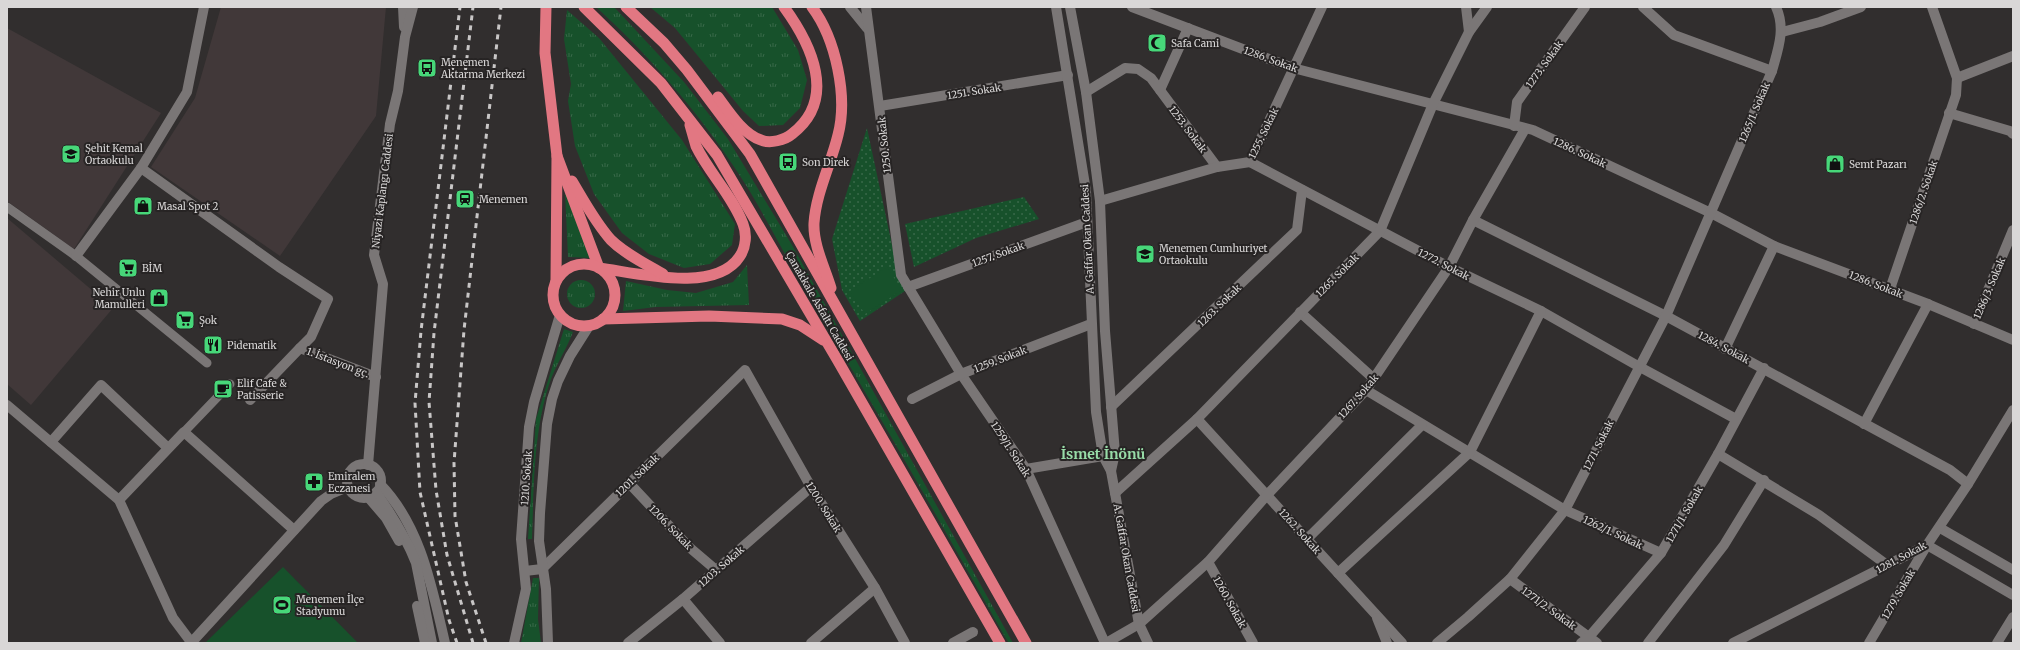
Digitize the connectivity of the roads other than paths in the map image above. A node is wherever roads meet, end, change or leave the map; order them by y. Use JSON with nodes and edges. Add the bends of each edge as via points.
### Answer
{"nodes":[{"id":1,"x":204,"y":7,"type":"edge"},
{"id":2,"x":404,"y":7,"type":"edge"},
{"id":3,"x":413,"y":7,"type":"edge"},
{"id":4,"x":546,"y":7,"type":"edge"},
{"id":5,"x":584,"y":7,"type":"edge"},
{"id":6,"x":627,"y":7,"type":"edge"},
{"id":7,"x":784,"y":7,"type":"edge"},
{"id":8,"x":812,"y":7,"type":"edge"},
{"id":9,"x":850,"y":7,"type":"edge"},
{"id":10,"x":866,"y":7,"type":"edge"},
{"id":11,"x":1056,"y":7,"type":"edge"},
{"id":12,"x":1070,"y":7,"type":"edge"},
{"id":13,"x":1132,"y":7,"type":"edge"},
{"id":14,"x":1322,"y":7,"type":"edge"},
{"id":15,"x":1466,"y":7,"type":"edge"},
{"id":16,"x":1487,"y":7,"type":"edge"},
{"id":17,"x":1586,"y":7,"type":"edge"},
{"id":18,"x":1643,"y":7,"type":"edge"},
{"id":19,"x":1776,"y":7,"type":"edge"},
{"id":20,"x":1861,"y":7,"type":"edge"},
{"id":21,"x":1932,"y":7,"type":"edge"},
{"id":22,"x":867,"y":28,"type":"junction"},
{"id":23,"x":1188,"y":28,"type":"junction"},
{"id":24,"x":1469,"y":32,"type":"junction"},
{"id":25,"x":1782,"y":32,"type":"junction"},
{"id":26,"x":405,"y":37,"type":"junction"},
{"id":27,"x":2013,"y":56,"type":"edge"},
{"id":28,"x":1293,"y":68,"type":"junction"},
{"id":29,"x":1772,"y":71,"type":"junction"},
{"id":30,"x":1068,"y":75,"type":"junction"},
{"id":31,"x":1956,"y":78,"type":"junction"},
{"id":32,"x":1160,"y":90,"type":"junction"},
{"id":33,"x":1086,"y":92,"type":"junction"},
{"id":34,"x":1433,"y":104,"type":"junction"},
{"id":35,"x":880,"y":106,"type":"junction"},
{"id":36,"x":1949,"y":113,"type":"junction"},
{"id":37,"x":688,"y":117,"type":"junction"},
{"id":38,"x":1514,"y":126,"type":"junction"},
{"id":39,"x":1525,"y":129,"type":"junction"},
{"id":40,"x":2013,"y":134,"type":"edge"},
{"id":41,"x":557,"y":156,"type":"junction"},
{"id":42,"x":1250,"y":162,"type":"junction"},
{"id":43,"x":1217,"y":167,"type":"junction"},
{"id":44,"x":142,"y":168,"type":"junction"},
{"id":45,"x":1302,"y":190,"type":"junction"},
{"id":46,"x":1100,"y":201,"type":"junction"},
{"id":47,"x":7,"y":207,"type":"edge"},
{"id":48,"x":1711,"y":213,"type":"junction"},
{"id":49,"x":1473,"y":220,"type":"junction"},
{"id":50,"x":1088,"y":222,"type":"junction"},
{"id":51,"x":2013,"y":230,"type":"edge"},
{"id":52,"x":1380,"y":231,"type":"junction"},
{"id":53,"x":1774,"y":246,"type":"junction"},
{"id":54,"x":76,"y":256,"type":"junction"},
{"id":55,"x":1449,"y":267,"type":"junction"},
{"id":56,"x":599,"y":268,"type":"junction"},
{"id":57,"x":669,"y":277,"type":"junction"},
{"id":58,"x":556,"y":281,"type":"junction"},
{"id":59,"x":908,"y":287,"type":"junction"},
{"id":60,"x":1890,"y":289,"type":"junction"},
{"id":61,"x":1928,"y":304,"type":"junction"},
{"id":62,"x":838,"y":311,"type":"junction"},
{"id":63,"x":1541,"y":311,"type":"junction"},
{"id":64,"x":1300,"y":312,"type":"junction"},
{"id":65,"x":560,"y":315,"type":"junction"},
{"id":66,"x":1666,"y":316,"type":"junction"},
{"id":67,"x":603,"y":319,"type":"junction"},
{"id":68,"x":1091,"y":324,"type":"junction"},
{"id":69,"x":1974,"y":324,"type":"junction"},
{"id":70,"x":589,"y":326,"type":"junction"},
{"id":71,"x":2013,"y":340,"type":"edge"},
{"id":72,"x":826,"y":342,"type":"junction"},
{"id":73,"x":300,"y":348,"type":"junction"},
{"id":74,"x":1725,"y":349,"type":"junction"},
{"id":75,"x":207,"y":363,"type":"dead end"},
{"id":76,"x":1638,"y":366,"type":"junction"},
{"id":77,"x":1764,"y":368,"type":"junction"},
{"id":78,"x":746,"y":370,"type":"joint"},
{"id":79,"x":961,"y":374,"type":"junction"},
{"id":80,"x":376,"y":377,"type":"junction"},
{"id":81,"x":1374,"y":379,"type":"junction"},
{"id":82,"x":230,"y":384,"type":"dead end"},
{"id":83,"x":1366,"y":390,"type":"junction"},
{"id":84,"x":912,"y":399,"type":"dead end"},
{"id":85,"x":250,"y":400,"type":"dead end"},
{"id":86,"x":7,"y":406,"type":"edge"},
{"id":87,"x":1112,"y":407,"type":"junction"},
{"id":88,"x":2013,"y":410,"type":"edge"},
{"id":89,"x":1197,"y":419,"type":"junction"},
{"id":90,"x":1736,"y":419,"type":"junction"},
{"id":91,"x":1864,"y":424,"type":"junction"},
{"id":92,"x":1422,"y":425,"type":"junction"},
{"id":93,"x":184,"y":432,"type":"junction"},
{"id":94,"x":51,"y":442,"type":"junction"},
{"id":95,"x":168,"y":448,"type":"junction"},
{"id":96,"x":1470,"y":452,"type":"junction"},
{"id":97,"x":1718,"y":454,"type":"junction"},
{"id":98,"x":1103,"y":456,"type":"junction"},
{"id":99,"x":368,"y":465,"type":"junction"},
{"id":100,"x":1026,"y":469,"type":"junction"},
{"id":101,"x":1111,"y":471,"type":"junction"},
{"id":102,"x":1764,"y":480,"type":"junction"},
{"id":103,"x":629,"y":483,"type":"junction"},
{"id":104,"x":1968,"y":484,"type":"junction"},
{"id":105,"x":348,"y":487,"type":"junction"},
{"id":106,"x":811,"y":487,"type":"junction"},
{"id":107,"x":375,"y":491,"type":"junction"},
{"id":108,"x":1115,"y":493,"type":"junction"},
{"id":109,"x":1267,"y":495,"type":"junction"},
{"id":110,"x":119,"y":500,"type":"junction"},
{"id":111,"x":1565,"y":510,"type":"junction"},
{"id":112,"x":1940,"y":528,"type":"junction"},
{"id":113,"x":294,"y":530,"type":"junction"},
{"id":114,"x":1307,"y":539,"type":"junction"},
{"id":115,"x":1927,"y":545,"type":"junction"},
{"id":116,"x":1661,"y":553,"type":"junction"},
{"id":117,"x":1208,"y":562,"type":"junction"},
{"id":118,"x":1887,"y":565,"type":"junction"},
{"id":119,"x":542,"y":569,"type":"junction"},
{"id":120,"x":716,"y":570,"type":"junction"},
{"id":121,"x":2013,"y":570,"type":"edge"},
{"id":122,"x":525,"y":571,"type":"junction"},
{"id":123,"x":1338,"y":573,"type":"junction"},
{"id":124,"x":1510,"y":579,"type":"junction"},
{"id":125,"x":875,"y":588,"type":"junction"},
{"id":126,"x":2013,"y":594,"type":"edge"},
{"id":127,"x":683,"y":599,"type":"junction"},
{"id":128,"x":1374,"y":613,"type":"junction"},
{"id":129,"x":2013,"y":617,"type":"edge"},
{"id":130,"x":1139,"y":624,"type":"junction"},
{"id":131,"x":973,"y":632,"type":"dead end"},
{"id":132,"x":1589,"y":641,"type":"edge"},
{"id":133,"x":191,"y":642,"type":"edge"},
{"id":134,"x":425,"y":643,"type":"edge"},
{"id":135,"x":432,"y":643,"type":"edge"},
{"id":136,"x":445,"y":643,"type":"edge"},
{"id":137,"x":514,"y":643,"type":"edge"},
{"id":138,"x":548,"y":643,"type":"edge"},
{"id":139,"x":628,"y":643,"type":"edge"},
{"id":140,"x":720,"y":643,"type":"edge"},
{"id":141,"x":811,"y":643,"type":"edge"},
{"id":142,"x":905,"y":643,"type":"edge"},
{"id":143,"x":953,"y":643,"type":"edge"},
{"id":144,"x":1000,"y":643,"type":"edge"},
{"id":145,"x":1026,"y":643,"type":"edge"},
{"id":146,"x":1105,"y":643,"type":"edge"},
{"id":147,"x":1148,"y":643,"type":"edge"},
{"id":148,"x":1253,"y":643,"type":"edge"},
{"id":149,"x":1386,"y":643,"type":"edge"},
{"id":150,"x":1402,"y":643,"type":"edge"},
{"id":151,"x":1437,"y":643,"type":"edge"},
{"id":152,"x":1648,"y":643,"type":"edge"},
{"id":153,"x":1733,"y":643,"type":"edge"},
{"id":154,"x":1869,"y":643,"type":"edge"},
{"id":155,"x":1996,"y":643,"type":"edge"}],
"edges":[{"from":1,"to":44,"type":"street","via":[[187,92]]},
{"from":2,"to":26,"type":"street","name":"Niyazi Kaplangı Caddesi"},
{"from":3,"to":26,"type":"street","name":"Niyazi Kaplangı Caddesi"},
{"from":4,"to":41,"type":"highway","via":[[545,53]]},
{"from":5,"to":37,"type":"highway","name":"Çanakkale Asfaltı Caddesi","via":[[661,83]]},
{"from":6,"to":7,"type":"highway","via":[[654,25],[695,68],[751,134],[761,141],[772,141],[790,136],[807,120],[812,108],[817,76],[811,52]]},
{"from":6,"to":62,"type":"highway","name":"Çanakkale Asfaltı Caddesi","via":[[687,70],[750,154]]},
{"from":8,"to":62,"type":"highway","via":[[828,38],[838,69],[840,86],[838,134],[814,225],[818,249]]},
{"from":9,"to":22,"type":"street","name":"1250. Sokak"},
{"from":10,"to":22,"type":"street"},
{"from":11,"to":30,"type":"street","name":"A. Gaffar Okan Caddesi"},
{"from":12,"to":33,"type":"street","name":"A. Gaffar Okan Caddesi"},
{"from":13,"to":23,"type":"street","name":"1286. Sokak"},
{"from":14,"to":28,"type":"street","name":"1255. Sokak"},
{"from":15,"to":24,"type":"street"},
{"from":16,"to":24,"type":"street","name":"1265. Sokak"},
{"from":17,"to":38,"type":"street","name":"1273. Sokak","via":[[1517,102]]},
{"from":18,"to":29,"type":"street","via":[[1674,35]]},
{"from":19,"to":25,"type":"street","name":"1265/1. Sokak"},
{"from":20,"to":25,"type":"street"},
{"from":21,"to":31,"type":"street"},
{"from":22,"to":35,"type":"street","name":"1250. Sokak"},
{"from":23,"to":28,"type":"street","name":"1286. Sokak"},
{"from":23,"to":32,"type":"street"},
{"from":24,"to":34,"type":"street","name":"1265. Sokak"},
{"from":25,"to":29,"type":"street","name":"1265/1. Sokak"},
{"from":26,"to":80,"type":"street","name":"Niyazi Kaplangı Caddesi","via":[[398,91],[390,124],[374,255],[383,284]]},
{"from":27,"to":31,"type":"street"},
{"from":28,"to":34,"type":"street","name":"1286. Sokak"},
{"from":28,"to":42,"type":"street","name":"1255. Sokak"},
{"from":29,"to":48,"type":"street","name":"1265/1. Sokak"},
{"from":30,"to":35,"type":"street","name":"1251. Sokak"},
{"from":30,"to":50,"type":"street","name":"A. Gaffar Okan Caddesi","via":[[1086,191]]},
{"from":31,"to":36,"type":"street","name":"1286/2. Sokak","via":[[1956,95]]},
{"from":32,"to":33,"type":"street","name":"1253. Sokak","via":[[1145,72],[1125,68]]},
{"from":32,"to":43,"type":"street","name":"1253. Sokak"},
{"from":33,"to":46,"type":"street","name":"A. Gaffar Okan Caddesi"},
{"from":34,"to":38,"type":"street","name":"1286. Sokak"},
{"from":34,"to":52,"type":"street","name":"1265. Sokak"},
{"from":35,"to":59,"type":"street","name":"1250. Sokak","via":[[880,126],[901,276]]},
{"from":36,"to":40,"type":"street"},
{"from":36,"to":60,"type":"street","name":"1286/2. Sokak"},
{"from":37,"to":57,"type":"highway","via":[[696,146],[735,205],[746,236],[736,263],[719,272],[696,279]]},
{"from":37,"to":72,"type":"highway","name":"Çanakkale Asfaltı Caddesi","via":[[721,161]]},
{"from":38,"to":39,"type":"street","name":"1286. Sokak"},
{"from":39,"to":48,"type":"street","name":"1286. Sokak","via":[[1533,130]]},
{"from":39,"to":49,"type":"street","name":"1267. Sokak"},
{"from":41,"to":56,"type":"highway"},
{"from":41,"to":57,"type":"highway","via":[[596,221],[612,241]]},
{"from":41,"to":58,"type":"highway"},
{"from":42,"to":43,"type":"street","name":"1255. Sokak"},
{"from":42,"to":45,"type":"street","name":"1272. Sokak"},
{"from":43,"to":46,"type":"street","name":"1255. Sokak"},
{"from":44,"to":54,"type":"street"},
{"from":44,"to":73,"type":"street","name":"1. İstasyon gç.","via":[[279,267],[328,299],[311,337]]},
{"from":45,"to":52,"type":"street","name":"1272. Sokak"},
{"from":45,"to":87,"type":"street","name":"1263. Sokak","via":[[1297,230]]},
{"from":46,"to":87,"type":"street","name":"A. Gaffar Okan Caddesi","via":[[1105,331]]},
{"from":47,"to":54,"type":"street"},
{"from":48,"to":53,"type":"street","name":"1286. Sokak"},
{"from":48,"to":66,"type":"street","name":"1271. Sokak"},
{"from":49,"to":55,"type":"street","name":"1267. Sokak"},
{"from":49,"to":66,"type":"street","name":"1284. Sokak"},
{"from":50,"to":59,"type":"street","name":"1257. Sokak"},
{"from":50,"to":68,"type":"street","name":"A. Gaffar Okan Caddesi"},
{"from":51,"to":69,"type":"street","name":"1286/3. Sokak"},
{"from":52,"to":55,"type":"street","name":"1272. Sokak"},
{"from":52,"to":64,"type":"street","name":"1265. Sokak"},
{"from":53,"to":60,"type":"street","name":"1286. Sokak"},
{"from":53,"to":74,"type":"street"},
{"from":54,"to":75,"type":"street"},
{"from":55,"to":63,"type":"street","name":"1272. Sokak"},
{"from":55,"to":81,"type":"street","name":"1267. Sokak"},
{"from":56,"to":57,"type":"highway"},
{"from":56,"to":58,"type":"highway","via":[[575,265],[561,274]]},
{"from":56,"to":67,"type":"highway","via":[[611,280],[614,292],[613,305]]},
{"from":58,"to":65,"type":"highway","via":[[553,299]]},
{"from":59,"to":79,"type":"street","name":"1259/1. Sokak"},
{"from":60,"to":61,"type":"street","name":"1286. Sokak"},
{"from":61,"to":69,"type":"street","name":"1286. Sokak"},
{"from":61,"to":91,"type":"street"},
{"from":62,"to":145,"type":"highway","name":"Çanakkale Asfaltı Caddesi"},
{"from":63,"to":76,"type":"street","name":"1272. Sokak"},
{"from":63,"to":96,"type":"street"},
{"from":64,"to":81,"type":"street"},
{"from":64,"to":89,"type":"street","name":"1265. Sokak"},
{"from":65,"to":70,"type":"highway","via":[[578,326]]},
{"from":65,"to":122,"type":"street","name":"1210. Sokak","via":[[529,427],[521,539]]},
{"from":66,"to":74,"type":"street","name":"1284. Sokak"},
{"from":66,"to":76,"type":"street","name":"1271. Sokak"},
{"from":67,"to":70,"type":"highway"},
{"from":67,"to":72,"type":"highway","via":[[709,316],[782,319],[800,325]]},
{"from":68,"to":79,"type":"street","name":"1259. Sokak"},
{"from":68,"to":98,"type":"street","name":"A. Gaffar Okan Caddesi","via":[[1096,412]]},
{"from":69,"to":71,"type":"street","name":"1286. Sokak"},
{"from":70,"to":119,"type":"street","name":"1210. Sokak","via":[[570,356],[552,399],[547,424],[539,541]]},
{"from":72,"to":144,"type":"highway","name":"Çanakkale Asfaltı Caddesi"},
{"from":73,"to":80,"type":"street","name":"1. İstasyon gç."},
{"from":73,"to":85,"type":"street","name":"1. İstasyon gç."},
{"from":74,"to":77,"type":"street","name":"1284. Sokak"},
{"from":76,"to":90,"type":"street","name":"1272. Sokak"},
{"from":76,"to":111,"type":"street","name":"1271. Sokak"},
{"from":77,"to":90,"type":"street","name":"1271/1. Sokak"},
{"from":77,"to":91,"type":"street","name":"1284. Sokak"},
{"from":78,"to":103,"type":"street","name":"1201. Sokak"},
{"from":78,"to":106,"type":"street","name":"1200. Sokak"},
{"from":79,"to":84,"type":"street","name":"1259. Sokak"},
{"from":79,"to":100,"type":"street","name":"1259/1. Sokak"},
{"from":80,"to":99,"type":"street","name":"Niyazi Kaplangı Caddesi"},
{"from":81,"to":83,"type":"street","name":"1267. Sokak"},
{"from":82,"to":93,"type":"street"},
{"from":83,"to":92,"type":"street","name":"1262/1. Sokak"},
{"from":83,"to":109,"type":"street","name":"1267. Sokak"},
{"from":86,"to":94,"type":"street"},
{"from":87,"to":101,"type":"street","name":"A. Gaffar Okan Caddesi","via":[[1115,453]]},
{"from":88,"to":104,"type":"street","name":"1281. Sokak"},
{"from":89,"to":108,"type":"street","name":"1265. Sokak"},
{"from":89,"to":109,"type":"street","name":"1262. Sokak"},
{"from":90,"to":97,"type":"street","name":"1271/1. Sokak"},
{"from":91,"to":104,"type":"street","name":"1284. Sokak","via":[[1950,470]]},
{"from":92,"to":96,"type":"street","name":"1262/1. Sokak"},
{"from":92,"to":114,"type":"street"},
{"from":93,"to":95,"type":"street"},
{"from":93,"to":113,"type":"street"},
{"from":94,"to":95,"type":"street","via":[[101,386]]},
{"from":94,"to":110,"type":"street"},
{"from":95,"to":110,"type":"street"},
{"from":96,"to":111,"type":"street","name":"1262/1. Sokak"},
{"from":96,"to":123,"type":"street"},
{"from":97,"to":102,"type":"street"},
{"from":97,"to":116,"type":"street","name":"1271/1. Sokak"},
{"from":98,"to":100,"type":"street"},
{"from":98,"to":101,"type":"street","name":"A. Gaffar Okan Caddesi"},
{"from":99,"to":105,"type":"street","via":[[359,465],[350,471],[347,476]]},
{"from":99,"to":107,"type":"street","via":[[378,473]]},
{"from":100,"to":146,"type":"street","name":"1259/1. Sokak"},
{"from":101,"to":108,"type":"street","name":"A. Gaffar Okan Caddesi"},
{"from":102,"to":118,"type":"street","via":[[1819,515]]},
{"from":102,"to":152,"type":"street","via":[[1724,545]]},
{"from":103,"to":119,"type":"street","name":"1201. Sokak"},
{"from":103,"to":120,"type":"street","name":"1206. Sokak","via":[[689,547]]},
{"from":104,"to":112,"type":"street","name":"1281. Sokak"},
{"from":105,"to":107,"type":"street","via":[[355,495]]},
{"from":105,"to":113,"type":"street","via":[[321,501]]},
{"from":106,"to":120,"type":"street","name":"1203. Sokak"},
{"from":106,"to":125,"type":"street","name":"1200. Sokak"},
{"from":107,"to":134,"type":"street","via":[[386,518],[403,548]]},
{"from":107,"to":135,"type":"street","via":[[398,524],[412,552]]},
{"from":107,"to":136,"type":"street","via":[[395,501],[419,545]]},
{"from":108,"to":130,"type":"street","name":"A. Gaffar Okan Caddesi"},
{"from":109,"to":114,"type":"street","name":"1262. Sokak"},
{"from":109,"to":117,"type":"street","name":"1267. Sokak"},
{"from":110,"to":133,"type":"street","via":[[173,618]]},
{"from":111,"to":116,"type":"street","name":"1262/1. Sokak"},
{"from":111,"to":124,"type":"street","name":"1271. Sokak"},
{"from":112,"to":115,"type":"street","name":"1281. Sokak"},
{"from":112,"to":121,"type":"street"},
{"from":113,"to":133,"type":"street"},
{"from":114,"to":123,"type":"street","name":"1262. Sokak"},
{"from":115,"to":118,"type":"street","name":"1281. Sokak"},
{"from":115,"to":126,"type":"street"},
{"from":115,"to":154,"type":"street","name":"1279. Sokak"},
{"from":116,"to":132,"type":"street","name":"1271/1. Sokak"},
{"from":117,"to":130,"type":"street","name":"1267. Sokak"},
{"from":117,"to":148,"type":"street","name":"1260. Sokak"},
{"from":118,"to":153,"type":"street","name":"1281. Sokak"},
{"from":119,"to":122,"type":"street"},
{"from":119,"to":138,"type":"street","name":"1210. Sokak","via":[[546,589]]},
{"from":120,"to":127,"type":"street","name":"1203. Sokak"},
{"from":122,"to":137,"type":"street","name":"1210. Sokak","via":[[526,597]]},
{"from":123,"to":128,"type":"street","name":"1262. Sokak"},
{"from":124,"to":132,"type":"street","name":"1271/2. Sokak"},
{"from":124,"to":151,"type":"street","name":"1271. Sokak"},
{"from":125,"to":141,"type":"street"},
{"from":125,"to":142,"type":"street","name":"1200. Sokak"},
{"from":127,"to":139,"type":"street","name":"1203. Sokak"},
{"from":127,"to":140,"type":"street"},
{"from":128,"to":149,"type":"street"},
{"from":128,"to":150,"type":"street","name":"1262. Sokak"},
{"from":129,"to":155,"type":"street"},
{"from":130,"to":146,"type":"street","name":"1267. Sokak"},
{"from":130,"to":147,"type":"street","name":"A. Gaffar Okan Caddesi"},
{"from":131,"to":143,"type":"street"}]}
